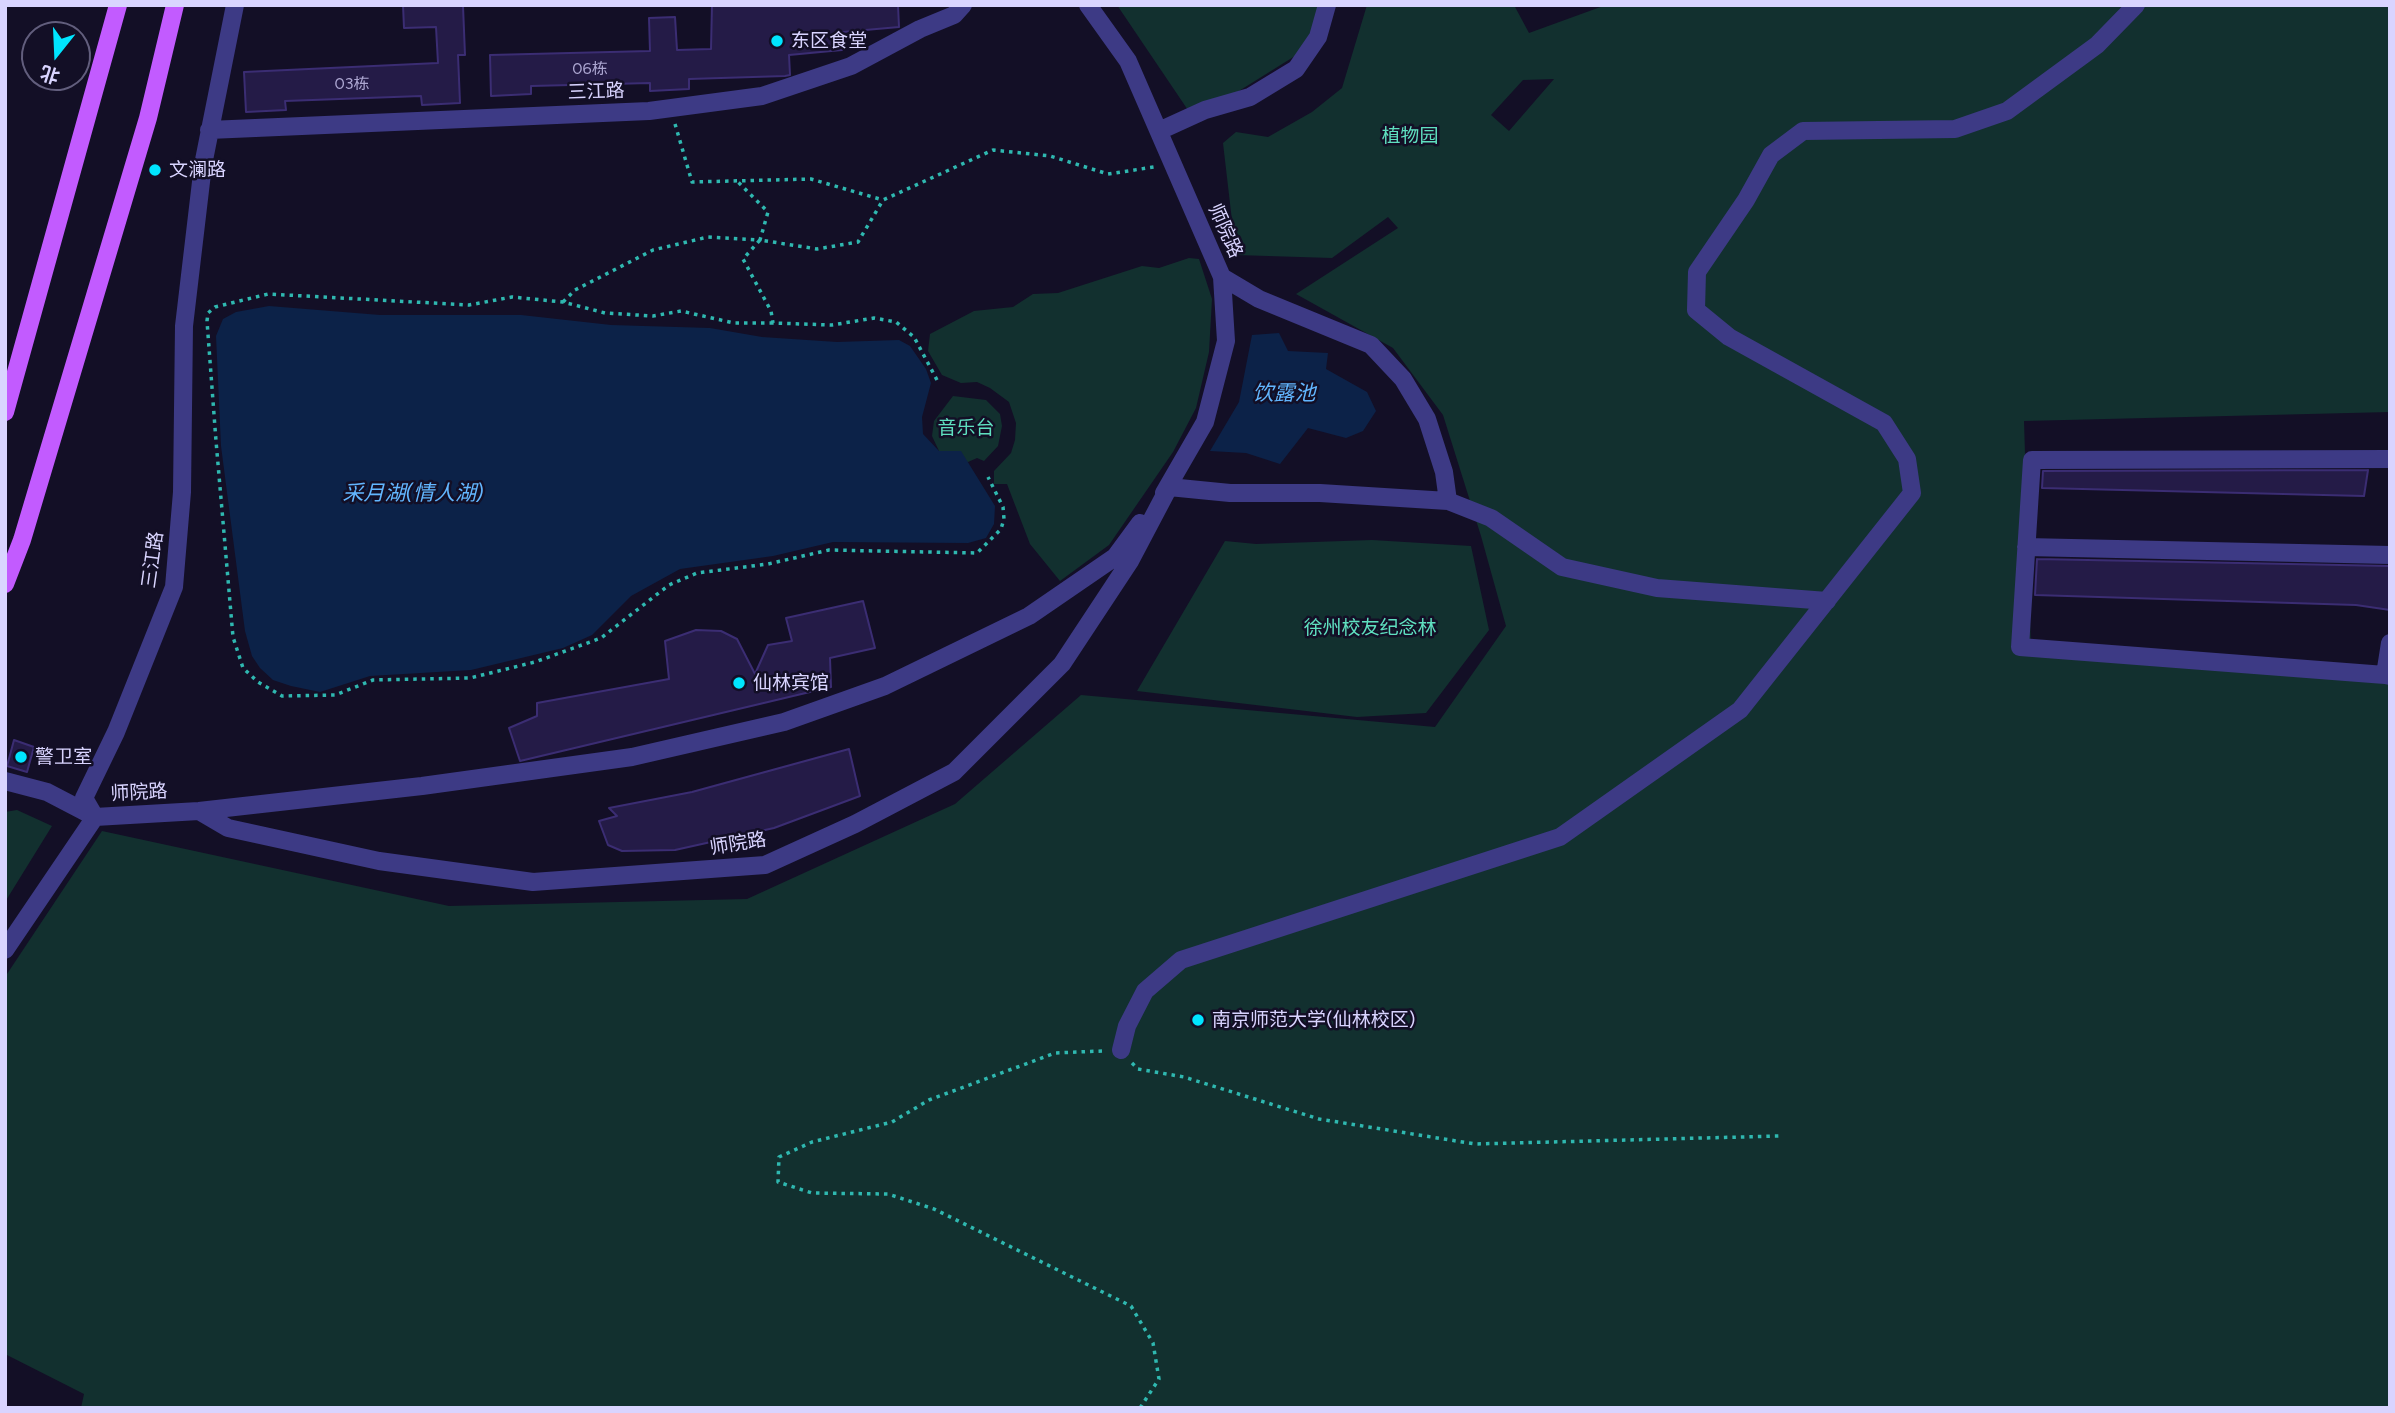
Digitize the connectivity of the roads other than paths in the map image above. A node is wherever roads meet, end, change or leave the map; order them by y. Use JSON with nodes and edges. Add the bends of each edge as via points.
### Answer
{"nodes":[{"id":1,"x":118,"y":5,"type":"edge"},
{"id":2,"x":175,"y":5,"type":"edge"},
{"id":3,"x":234,"y":5,"type":"edge"},
{"id":4,"x":963,"y":5,"type":"edge"},
{"id":5,"x":1088,"y":5,"type":"edge"},
{"id":6,"x":1327,"y":5,"type":"edge"},
{"id":7,"x":2136,"y":5,"type":"edge"},
{"id":8,"x":209,"y":130,"type":"junction"},
{"id":9,"x":1158,"y":131,"type":"junction"},
{"id":10,"x":1222,"y":276,"type":"junction"},
{"id":11,"x":5,"y":412,"type":"edge"},
{"id":12,"x":2390,"y":459,"type":"edge"},
{"id":13,"x":1169,"y":487,"type":"junction"},
{"id":14,"x":1448,"y":501,"type":"junction"},
{"id":15,"x":2026,"y":547,"type":"junction"},
{"id":16,"x":2390,"y":555,"type":"edge"},
{"id":17,"x":5,"y":584,"type":"edge"},
{"id":18,"x":1827,"y":601,"type":"junction"},
{"id":19,"x":2390,"y":643,"type":"edge"},
{"id":20,"x":2387,"y":676,"type":"edge"},
{"id":21,"x":5,"y":781,"type":"edge"},
{"id":22,"x":199,"y":811,"type":"junction"},
{"id":23,"x":95,"y":817,"type":"junction"},
{"id":24,"x":5,"y":950,"type":"edge"},
{"id":25,"x":1121,"y":1050,"type":"road end"}],
"edges":[{"from":1,"to":11,"type":"main road"},
{"from":2,"to":17,"type":"main road","via":[[148,118]]},
{"from":3,"to":8,"type":"street","name":"三江路"},
{"from":4,"to":8,"type":"street","name":"三江路","via":[[954,15],[851,66],[762,96],[670,108]]},
{"from":5,"to":9,"type":"street","name":"师院路","via":[[1128,61]]},
{"from":6,"to":9,"type":"street","via":[[1318,37],[1296,69],[1250,97]]},
{"from":7,"to":18,"type":"street","via":[[2097,45],[2007,111],[1955,129],[1803,131],[1771,155],[1697,272],[1696,310],[1729,337],[1884,423],[1907,458],[1912,493]]},
{"from":8,"to":23,"type":"street","name":"三江路","via":[[184,326],[182,492],[174,587],[116,732],[84,798]]},
{"from":9,"to":10,"type":"street","name":"师院路"},
{"from":10,"to":13,"type":"street","name":"师院路","via":[[1226,341],[1205,422]]},
{"from":10,"to":14,"type":"street","via":[[1259,299],[1371,345],[1403,379],[1427,419]]},
{"from":12,"to":15,"type":"street","via":[[2032,460]]},
{"from":13,"to":14,"type":"street"},
{"from":13,"to":22,"type":"street","name":"师院路","via":[[1115,557],[1029,616],[885,686],[784,722],[632,757]]},
{"from":13,"to":22,"type":"street","name":"师院路","via":[[1130,562],[1062,664],[954,772],[765,865],[533,882],[379,861],[228,828]]},
{"from":14,"to":18,"type":"street","via":[[1491,518],[1562,567],[1657,588]]},
{"from":15,"to":16,"type":"street"},
{"from":15,"to":20,"type":"street","via":[[2020,646]]},
{"from":18,"to":25,"type":"street","via":[[1740,709],[1560,837],[1181,960],[1145,992],[1127,1026]]},
{"from":19,"to":20,"type":"street"},
{"from":21,"to":23,"type":"street","name":"师院路","via":[[47,792]]},
{"from":22,"to":23,"type":"street","name":"师院路"},
{"from":23,"to":24,"type":"street"}]}
